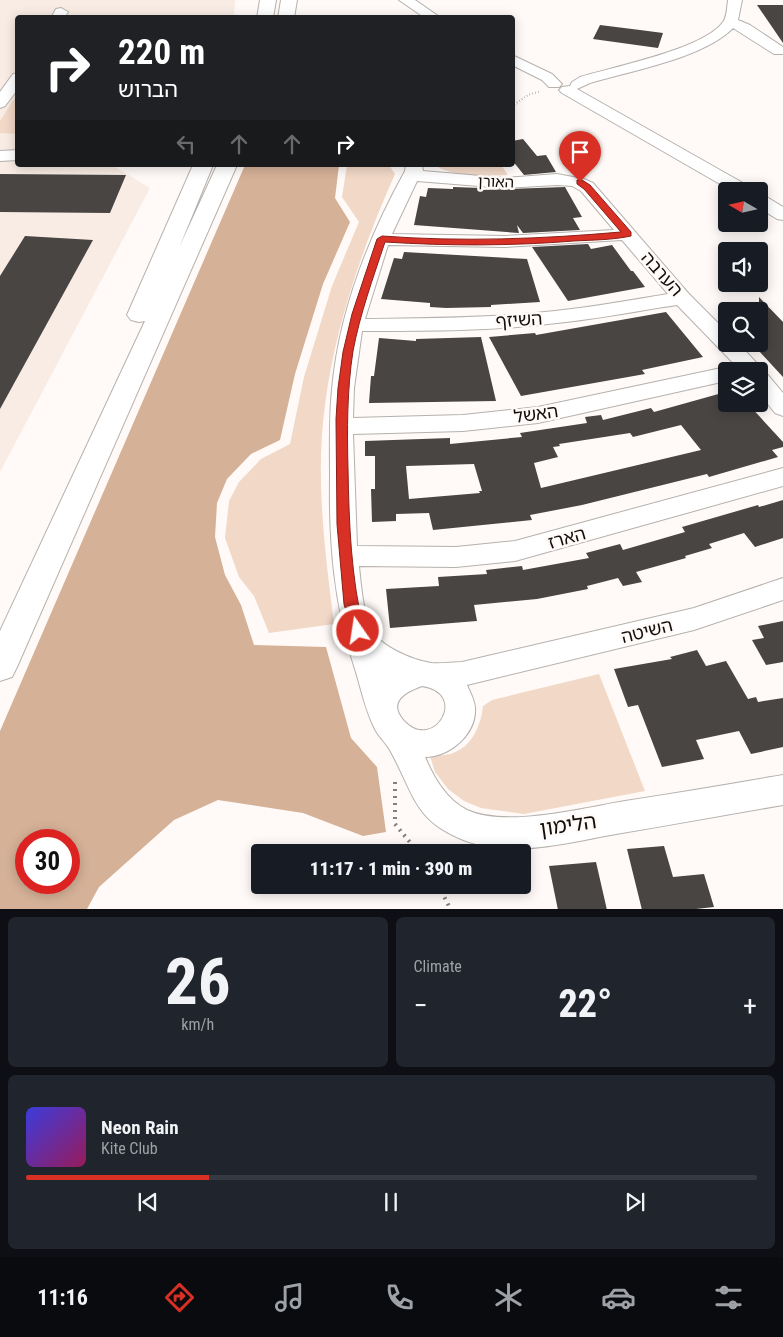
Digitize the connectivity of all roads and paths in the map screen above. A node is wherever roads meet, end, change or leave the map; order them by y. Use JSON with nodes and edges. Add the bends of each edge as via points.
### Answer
{"nodes":[{"id":1,"x":268,"y":0,"type":"edge"},
{"id":2,"x":288,"y":0,"type":"edge"},
{"id":3,"x":406,"y":0,"type":"edge"},
{"id":4,"x":735,"y":0,"type":"edge"},
{"id":5,"x":266,"y":15,"type":"edge"},
{"id":6,"x":286,"y":15,"type":"edge"},
{"id":7,"x":430,"y":15,"type":"edge"},
{"id":8,"x":730,"y":22,"type":"junction"},
{"id":9,"x":780,"y":50,"type":"dead end"},
{"id":10,"x":515,"y":60,"type":"edge"},
{"id":11,"x":15,"y":83,"type":"edge"},
{"id":12,"x":566,"y":85,"type":"junction"},
{"id":13,"x":0,"y":103,"type":"edge"},
{"id":14,"x":515,"y":104,"type":"edge"},
{"id":15,"x":0,"y":145,"type":"edge"},
{"id":16,"x":15,"y":145,"type":"edge"},
{"id":17,"x":15,"y":155,"type":"edge"},
{"id":18,"x":0,"y":156,"type":"edge"},
{"id":19,"x":194,"y":167,"type":"edge"},
{"id":20,"x":226,"y":167,"type":"edge"},
{"id":21,"x":413,"y":170,"type":"edge"},
{"id":22,"x":580,"y":182,"type":"joint"},
{"id":23,"x":729,"y":182,"type":"edge"},
{"id":24,"x":768,"y":206,"type":"edge"},
{"id":25,"x":783,"y":215,"type":"edge"},
{"id":26,"x":628,"y":234,"type":"junction"},
{"id":27,"x":382,"y":239,"type":"junction"},
{"id":28,"x":682,"y":298,"type":"junction"},
{"id":29,"x":354,"y":325,"type":"junction"},
{"id":30,"x":718,"y":336,"type":"edge"},
{"id":31,"x":733,"y":352,"type":"edge"},
{"id":32,"x":741,"y":362,"type":"edge"},
{"id":33,"x":718,"y":376,"type":"edge"},
{"id":34,"x":768,"y":392,"type":"edge"},
{"id":35,"x":783,"y":408,"type":"edge"},
{"id":36,"x":342,"y":426,"type":"junction"},
{"id":37,"x":783,"y":478,"type":"edge"},
{"id":38,"x":345,"y":556,"type":"junction"},
{"id":39,"x":783,"y":589,"type":"edge"},
{"id":40,"x":358,"y":631,"type":"junction"},
{"id":41,"x":0,"y":659,"type":"edge"},
{"id":42,"x":508,"y":662,"type":"junction"},
{"id":43,"x":0,"y":668,"type":"edge"},
{"id":44,"x":428,"y":675,"type":"junction"},
{"id":45,"x":461,"y":708,"type":"junction"},
{"id":46,"x":390,"y":724,"type":"junction"},
{"id":47,"x":396,"y":772,"type":"dead end"},
{"id":48,"x":783,"y":790,"type":"edge"},
{"id":49,"x":411,"y":844,"type":"edge"},
{"id":50,"x":443,"y":894,"type":"edge"},
{"id":51,"x":450,"y":909,"type":"edge"}],
"edges":[{"from":1,"to":5,"type":"main road"},
{"from":2,"to":6,"type":"main road"},
{"from":3,"to":7,"type":"street"},
{"from":4,"to":8,"type":"street"},
{"from":8,"to":9,"type":"street","via":[[746,28]]},
{"from":8,"to":12,"type":"street","via":[[721,33],[677,54]]},
{"from":10,"to":12,"type":"street"},
{"from":11,"to":13,"type":"street"},
{"from":12,"to":14,"type":"path","via":[[528,95]]},
{"from":12,"to":23,"type":"street"},
{"from":15,"to":16,"type":"street"},
{"from":17,"to":18,"type":"street"},
{"from":19,"to":41,"type":"main road","via":[[190,196]]},
{"from":20,"to":43,"type":"main road"},
{"from":21,"to":22,"type":"street","name":"האורן","via":[[490,182]]},
{"from":21,"to":27,"type":"street","name":"הלימון"},
{"from":22,"to":26,"type":"street","name":"הערבה"},
{"from":24,"to":25,"type":"street"},
{"from":26,"to":27,"type":"street","via":[[546,241],[435,243]]},
{"from":26,"to":28,"type":"street","name":"הערבה"},
{"from":27,"to":29,"type":"street","name":"הלימון"},
{"from":28,"to":29,"type":"street","name":"השיזף","via":[[536,319]]},
{"from":28,"to":30,"type":"street","name":"הערבה"},
{"from":29,"to":36,"type":"street","name":"הלימון"},
{"from":31,"to":32,"type":"street","name":"הערבה"},
{"from":33,"to":36,"type":"street","name":"האשל","via":[[538,415],[463,423]]},
{"from":34,"to":35,"type":"street","name":"הערבה"},
{"from":36,"to":38,"type":"street","name":"הלימון"},
{"from":37,"to":38,"type":"street","name":"הארז","via":[[515,551],[456,557]]},
{"from":38,"to":40,"type":"street","name":"הלימון"},
{"from":39,"to":42,"type":"street","name":"השיטה","via":[[694,619]]},
{"from":40,"to":44,"type":"street","via":[[370,649],[384,659]]},
{"from":40,"to":46,"type":"street","name":"הלימון"},
{"from":42,"to":44,"type":"street","name":"השיטה","via":[[462,674]]},
{"from":42,"to":45,"type":"street","name":"השיטה","via":[[476,683]]},
{"from":44,"to":45,"type":"street","via":[[453,688]]},
{"from":44,"to":46,"type":"street","via":[[410,675],[391,687],[383,703]]},
{"from":45,"to":46,"type":"street","via":[[460,719],[454,729],[435,742],[409,742]]},
{"from":46,"to":48,"type":"street","name":"הלימון","via":[[431,801],[448,816],[475,827],[504,833],[622,818]]},
{"from":47,"to":49,"type":"path","via":[[394,824]]},
{"from":50,"to":51,"type":"path"}]}
